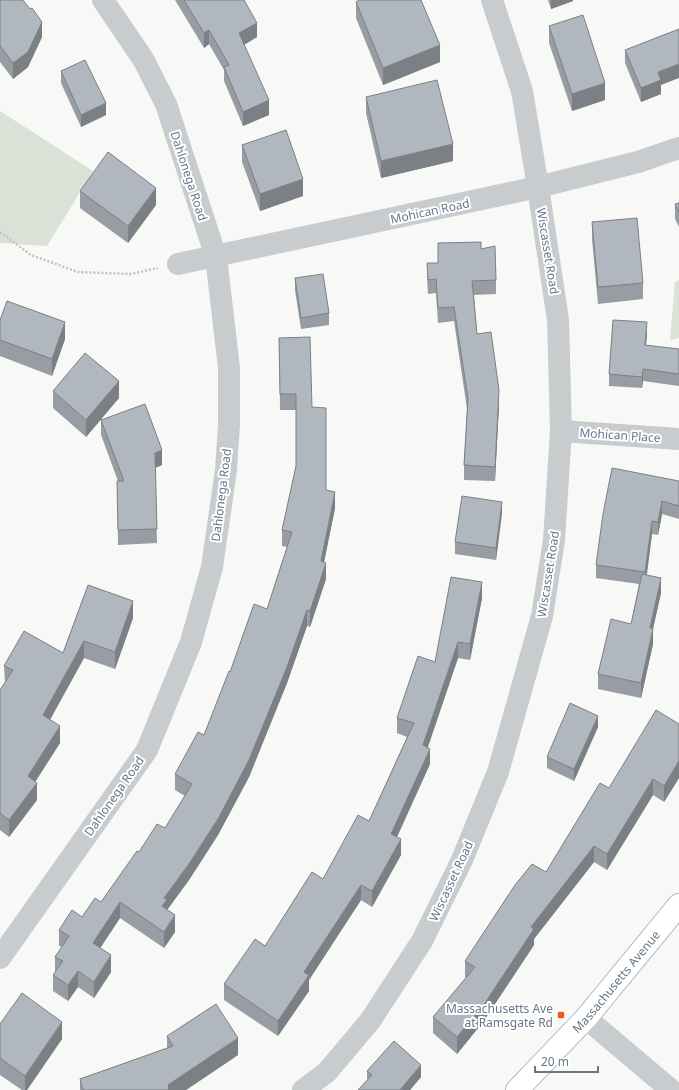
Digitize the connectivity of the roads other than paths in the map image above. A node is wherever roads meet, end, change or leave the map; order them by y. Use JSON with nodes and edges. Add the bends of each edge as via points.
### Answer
{"nodes":[{"id":1,"x":103,"y":0,"type":"edge"},
{"id":2,"x":492,"y":0,"type":"edge"},
{"id":3,"x":679,"y":148,"type":"edge"},
{"id":4,"x":538,"y":187,"type":"junction"},
{"id":5,"x":216,"y":257,"type":"junction"},
{"id":6,"x":178,"y":264,"type":"road end"},
{"id":7,"x":561,"y":432,"type":"junction"},
{"id":8,"x":679,"y":439,"type":"edge"},
{"id":9,"x":679,"y":905,"type":"edge"},
{"id":10,"x":0,"y":958,"type":"edge"},
{"id":11,"x":586,"y":1018,"type":"junction"},
{"id":12,"x":303,"y":1090,"type":"edge"},
{"id":13,"x":517,"y":1090,"type":"edge"},
{"id":14,"x":671,"y":1090,"type":"edge"}],
"edges":[{"from":1,"to":5,"type":"street","name":"Dahlonega Road","via":[[143,59],[166,104]]},
{"from":2,"to":4,"type":"street","name":"Wiscasset Road","via":[[522,91]]},
{"from":3,"to":4,"type":"street","name":"Mohican Road","via":[[638,162]]},
{"from":4,"to":5,"type":"street","name":"Mohican Road"},
{"from":4,"to":7,"type":"street","name":"Wiscasset Road","via":[[558,320]]},
{"from":5,"to":6,"type":"street","name":"Mohican Road"},
{"from":5,"to":10,"type":"street","name":"Dahlonega Road","via":[[229,368],[229,424],[226,470],[212,567],[191,642],[147,750]]},
{"from":7,"to":8,"type":"street","name":"Mohican Place"},
{"from":7,"to":12,"type":"street","name":"Wiscasset Road","via":[[554,540],[542,616],[498,772],[462,860],[422,941],[370,1021],[326,1072]]},
{"from":9,"to":11,"type":"main road","name":"Massachusetts Avenue"},
{"from":11,"to":13,"type":"main road","name":"Massachusetts Avenue"},
{"from":11,"to":14,"type":"street"}]}
